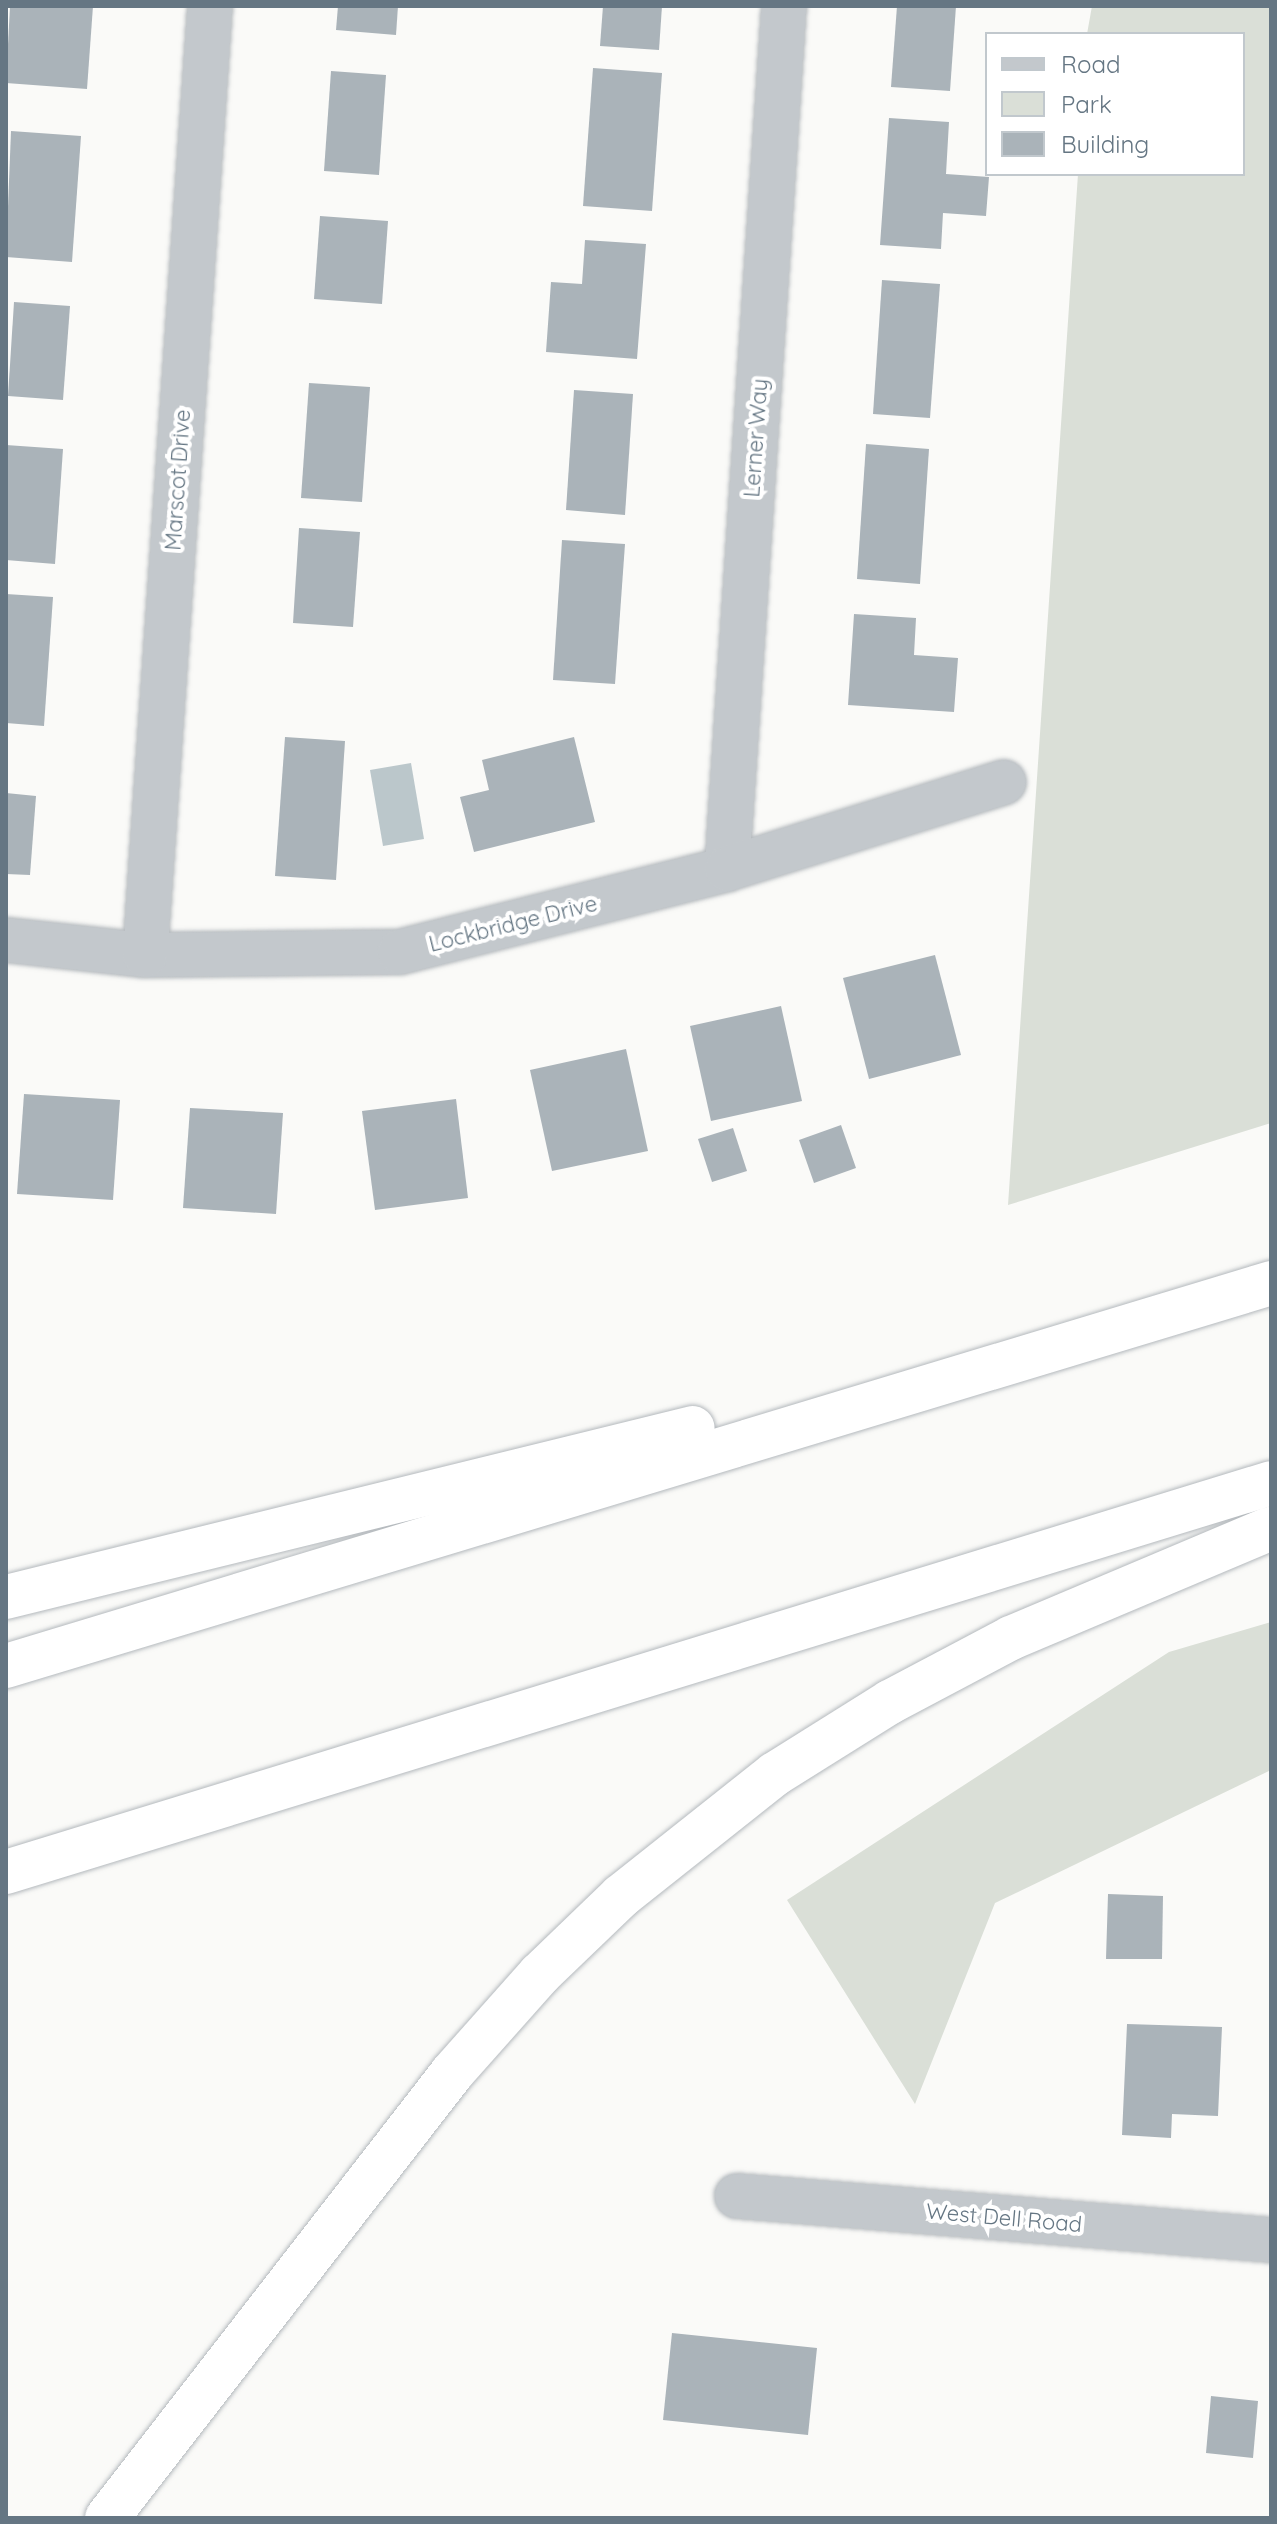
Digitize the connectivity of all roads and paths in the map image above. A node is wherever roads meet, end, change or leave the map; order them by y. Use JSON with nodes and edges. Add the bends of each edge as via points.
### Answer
{"nodes":[{"id":1,"x":210,"y":6,"type":"edge"},
{"id":2,"x":784,"y":6,"type":"edge"},
{"id":3,"x":1004,"y":782,"type":"dead end"},
{"id":4,"x":727,"y":869,"type":"junction"},
{"id":5,"x":6,"y":940,"type":"edge"},
{"id":6,"x":145,"y":955,"type":"junction"},
{"id":7,"x":1271,"y":1283,"type":"edge"},
{"id":8,"x":1112,"y":1331,"type":"junction"},
{"id":9,"x":1271,"y":1483,"type":"edge"},
{"id":10,"x":1271,"y":1528,"type":"edge"},
{"id":11,"x":6,"y":1597,"type":"edge"},
{"id":12,"x":6,"y":1666,"type":"edge"},
{"id":13,"x":6,"y":1872,"type":"edge"},
{"id":14,"x":737,"y":2196,"type":"dead end"},
{"id":15,"x":1271,"y":2240,"type":"edge"},
{"id":16,"x":107,"y":2518,"type":"edge"}],
"edges":[{"from":1,"to":6,"type":"street","name":"Marscot Drive"},
{"from":2,"to":4,"type":"street","name":"Lerner Way"},
{"from":3,"to":4,"type":"street","name":"Lockbridge Drive"},
{"from":4,"to":6,"type":"street","name":"Lockbridge Drive","via":[[400,952]]},
{"from":5,"to":6,"type":"street","name":"Lockbridge Drive"},
{"from":7,"to":8,"type":"highway"},
{"from":8,"to":11,"type":"highway"},
{"from":8,"to":12,"type":"highway"},
{"from":9,"to":13,"type":"highway"},
{"from":10,"to":16,"type":"highway","via":[[1011,1638],[890,1702],[775,1774],[621,1896],[540,1974],[452,2073]]},
{"from":14,"to":15,"type":"street","name":"West Dell Road"}]}
